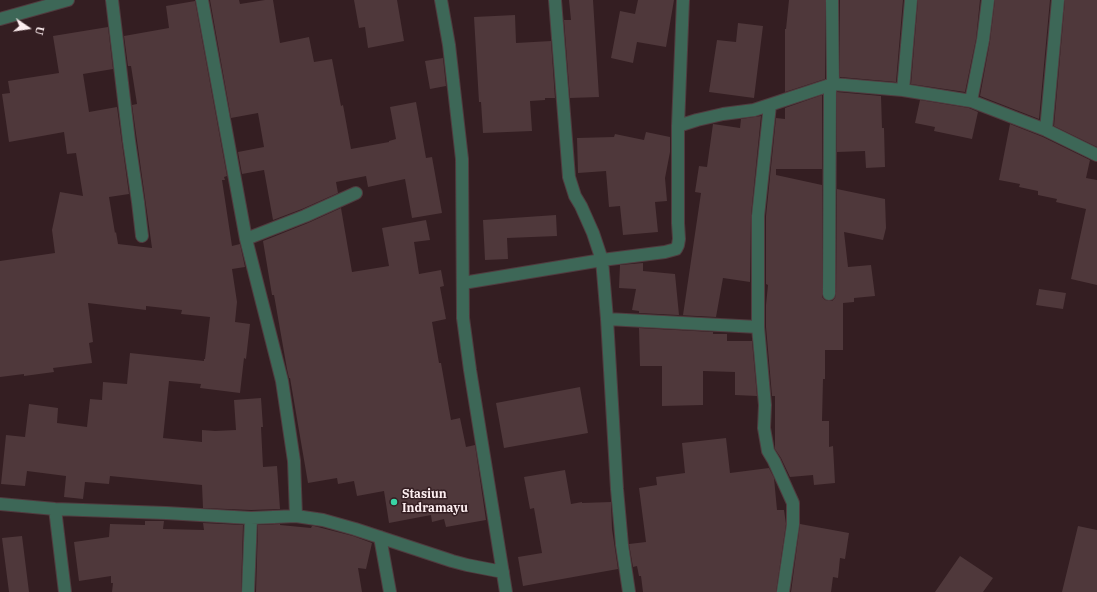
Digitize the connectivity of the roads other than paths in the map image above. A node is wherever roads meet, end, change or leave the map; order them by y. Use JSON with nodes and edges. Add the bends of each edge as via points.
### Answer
{"nodes":[{"id":1,"x":68,"y":0,"type":"edge"},
{"id":2,"x":112,"y":0,"type":"edge"},
{"id":3,"x":202,"y":0,"type":"edge"},
{"id":4,"x":441,"y":0,"type":"edge"},
{"id":5,"x":555,"y":0,"type":"edge"},
{"id":6,"x":683,"y":0,"type":"edge"},
{"id":7,"x":832,"y":0,"type":"edge"},
{"id":8,"x":911,"y":0,"type":"edge"},
{"id":9,"x":988,"y":0,"type":"edge"},
{"id":10,"x":1058,"y":0,"type":"edge"},
{"id":11,"x":0,"y":19,"type":"edge"},
{"id":12,"x":832,"y":84,"type":"junction"},
{"id":13,"x":903,"y":90,"type":"junction"},
{"id":14,"x":971,"y":101,"type":"junction"},
{"id":15,"x":770,"y":105,"type":"junction"},
{"id":16,"x":678,"y":126,"type":"junction"},
{"id":17,"x":1046,"y":130,"type":"junction"},
{"id":18,"x":1097,"y":155,"type":"edge"},
{"id":19,"x":356,"y":193,"type":"dead end"},
{"id":20,"x":142,"y":236,"type":"dead end"},
{"id":21,"x":246,"y":238,"type":"junction"},
{"id":22,"x":602,"y":260,"type":"junction"},
{"id":23,"x":463,"y":283,"type":"junction"},
{"id":24,"x":829,"y":294,"type":"dead end"},
{"id":25,"x":607,"y":319,"type":"junction"},
{"id":26,"x":758,"y":327,"type":"junction"},
{"id":27,"x":0,"y":504,"type":"edge"},
{"id":28,"x":55,"y":509,"type":"junction"},
{"id":29,"x":296,"y":516,"type":"junction"},
{"id":30,"x":251,"y":518,"type":"junction"},
{"id":31,"x":380,"y":537,"type":"junction"},
{"id":32,"x":503,"y":572,"type":"junction"},
{"id":33,"x":65,"y":592,"type":"edge"},
{"id":34,"x":248,"y":592,"type":"edge"},
{"id":35,"x":390,"y":592,"type":"edge"},
{"id":36,"x":506,"y":592,"type":"edge"},
{"id":37,"x":628,"y":592,"type":"edge"},
{"id":38,"x":783,"y":592,"type":"edge"}],
"edges":[{"from":1,"to":11,"type":"street"},
{"from":2,"to":20,"type":"street"},
{"from":3,"to":21,"type":"street"},
{"from":4,"to":23,"type":"street","via":[[462,160]]},
{"from":5,"to":22,"type":"street","via":[[569,177]]},
{"from":6,"to":16,"type":"street"},
{"from":7,"to":12,"type":"street"},
{"from":8,"to":13,"type":"street"},
{"from":9,"to":14,"type":"street"},
{"from":10,"to":17,"type":"street"},
{"from":12,"to":13,"type":"street"},
{"from":12,"to":15,"type":"street"},
{"from":12,"to":24,"type":"street"},
{"from":13,"to":14,"type":"street"},
{"from":14,"to":17,"type":"street"},
{"from":15,"to":16,"type":"street"},
{"from":15,"to":26,"type":"street","via":[[758,216]]},
{"from":16,"to":22,"type":"street","via":[[679,239],[676,249]]},
{"from":17,"to":18,"type":"street"},
{"from":19,"to":21,"type":"street"},
{"from":21,"to":29,"type":"street","via":[[282,382],[294,461]]},
{"from":22,"to":23,"type":"street"},
{"from":22,"to":25,"type":"street"},
{"from":23,"to":32,"type":"street","via":[[463,318],[470,370]]},
{"from":25,"to":26,"type":"street"},
{"from":25,"to":37,"type":"street","via":[[616,489]]},
{"from":26,"to":38,"type":"street","via":[[765,405],[764,428],[768,451],[793,503],[793,525]]},
{"from":27,"to":28,"type":"street"},
{"from":28,"to":30,"type":"street"},
{"from":28,"to":33,"type":"street"},
{"from":29,"to":30,"type":"street"},
{"from":29,"to":31,"type":"street","via":[[369,532]]},
{"from":30,"to":34,"type":"street"},
{"from":31,"to":32,"type":"street","via":[[452,561]]},
{"from":31,"to":35,"type":"street"},
{"from":32,"to":36,"type":"street"}]}
